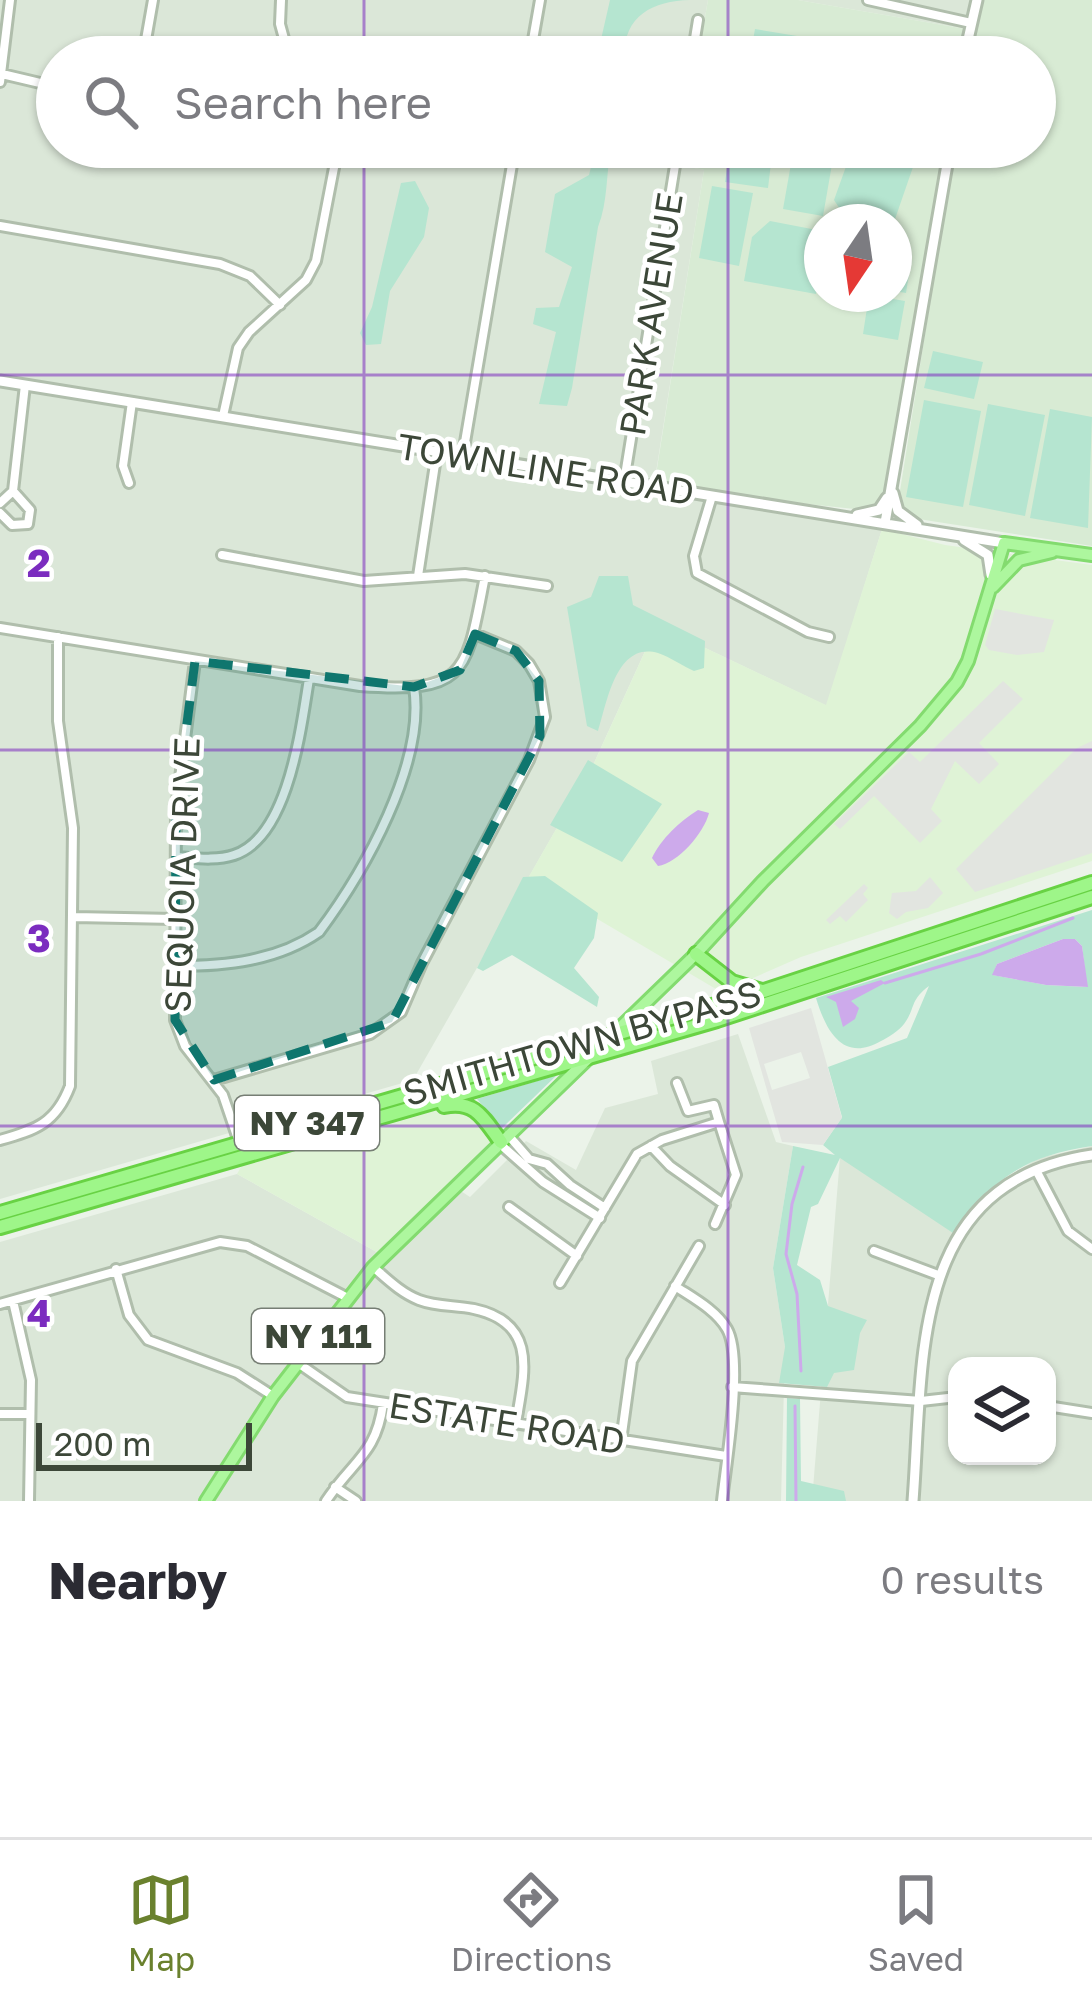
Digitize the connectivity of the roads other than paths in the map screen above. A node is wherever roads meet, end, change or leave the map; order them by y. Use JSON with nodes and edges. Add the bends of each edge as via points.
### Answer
{"nodes":[{"id":1,"x":10,"y":0,"type":"edge"},
{"id":2,"x":153,"y":0,"type":"edge"},
{"id":3,"x":280,"y":0,"type":"edge"},
{"id":4,"x":540,"y":0,"type":"edge"},
{"id":5,"x":868,"y":0,"type":"edge"},
{"id":6,"x":977,"y":0,"type":"edge"},
{"id":7,"x":698,"y":20,"type":"dead end"},
{"id":8,"x":971,"y":22,"type":"junction"},
{"id":9,"x":147,"y":36,"type":"edge"},
{"id":10,"x":284,"y":36,"type":"edge"},
{"id":11,"x":534,"y":36,"type":"edge"},
{"id":12,"x":695,"y":36,"type":"edge"},
{"id":13,"x":968,"y":36,"type":"edge"},
{"id":14,"x":1,"y":78,"type":"edge"},
{"id":15,"x":36,"y":84,"type":"edge"},
{"id":16,"x":334,"y":168,"type":"edge"},
{"id":17,"x":511,"y":168,"type":"edge"},
{"id":18,"x":675,"y":168,"type":"edge"},
{"id":19,"x":946,"y":168,"type":"edge"},
{"id":20,"x":0,"y":226,"type":"edge"},
{"id":21,"x":280,"y":305,"type":"junction"},
{"id":22,"x":0,"y":381,"type":"edge"},
{"id":23,"x":25,"y":385,"type":"junction"},
{"id":24,"x":132,"y":401,"type":"junction"},
{"id":25,"x":223,"y":416,"type":"junction"},
{"id":26,"x":437,"y":451,"type":"junction"},
{"id":27,"x":463,"y":454,"type":"junction"},
{"id":28,"x":892,"y":481,"type":"junction"},
{"id":29,"x":129,"y":482,"type":"dead end"},
{"id":30,"x":624,"y":482,"type":"junction"},
{"id":31,"x":13,"y":491,"type":"junction"},
{"id":32,"x":712,"y":496,"type":"junction"},
{"id":33,"x":0,"y":503,"type":"edge"},
{"id":34,"x":0,"y":513,"type":"edge"},
{"id":35,"x":843,"y":516,"type":"junction"},
{"id":36,"x":885,"y":523,"type":"junction"},
{"id":37,"x":929,"y":531,"type":"junction"},
{"id":38,"x":954,"y":535,"type":"junction"},
{"id":39,"x":1004,"y":543,"type":"junction"},
{"id":40,"x":1061,"y":550,"type":"junction"},
{"id":41,"x":222,"y":555,"type":"dead end"},
{"id":42,"x":1092,"y":555,"type":"edge"},
{"id":43,"x":418,"y":577,"type":"junction"},
{"id":44,"x":484,"y":577,"type":"junction"},
{"id":45,"x":548,"y":586,"type":"dead end"},
{"id":46,"x":988,"y":597,"type":"junction"},
{"id":47,"x":0,"y":628,"type":"edge"},
{"id":48,"x":475,"y":634,"type":"junction"},
{"id":49,"x":829,"y":637,"type":"dead end"},
{"id":50,"x":58,"y":638,"type":"junction"},
{"id":51,"x":195,"y":661,"type":"junction"},
{"id":52,"x":309,"y":678,"type":"junction"},
{"id":53,"x":414,"y":687,"type":"junction"},
{"id":54,"x":177,"y":857,"type":"junction"},
{"id":55,"x":1092,"y":883,"type":"edge"},
{"id":56,"x":1092,"y":897,"type":"edge"},
{"id":57,"x":74,"y":917,"type":"junction"},
{"id":58,"x":175,"y":919,"type":"junction"},
{"id":59,"x":696,"y":954,"type":"junction"},
{"id":60,"x":176,"y":966,"type":"junction"},
{"id":61,"x":764,"y":991,"type":"junction"},
{"id":62,"x":613,"y":1034,"type":"junction"},
{"id":63,"x":587,"y":1058,"type":"junction"},
{"id":64,"x":214,"y":1080,"type":"junction"},
{"id":65,"x":677,"y":1083,"type":"dead end"},
{"id":66,"x":396,"y":1112,"type":"junction"},
{"id":67,"x":719,"y":1122,"type":"junction"},
{"id":68,"x":0,"y":1140,"type":"edge"},
{"id":69,"x":503,"y":1140,"type":"junction"},
{"id":70,"x":239,"y":1144,"type":"junction"},
{"id":71,"x":651,"y":1146,"type":"junction"},
{"id":72,"x":1092,"y":1155,"type":"edge"},
{"id":73,"x":1036,"y":1168,"type":"junction"},
{"id":74,"x":562,"y":1176,"type":"junction"},
{"id":75,"x":552,"y":1188,"type":"junction"},
{"id":76,"x":725,"y":1205,"type":"junction"},
{"id":77,"x":509,"y":1208,"type":"dead end"},
{"id":78,"x":0,"y":1213,"type":"edge"},
{"id":79,"x":603,"y":1213,"type":"junction"},
{"id":80,"x":715,"y":1224,"type":"dead end"},
{"id":81,"x":0,"y":1228,"type":"edge"},
{"id":82,"x":699,"y":1246,"type":"dead end"},
{"id":83,"x":1092,"y":1250,"type":"edge"},
{"id":84,"x":874,"y":1251,"type":"dead end"},
{"id":85,"x":577,"y":1256,"type":"junction"},
{"id":86,"x":373,"y":1267,"type":"junction"},
{"id":87,"x":116,"y":1269,"type":"junction"},
{"id":88,"x":938,"y":1275,"type":"junction"},
{"id":89,"x":560,"y":1283,"type":"dead end"},
{"id":90,"x":675,"y":1286,"type":"junction"},
{"id":91,"x":346,"y":1297,"type":"junction"},
{"id":92,"x":13,"y":1300,"type":"junction"},
{"id":93,"x":0,"y":1304,"type":"edge"},
{"id":94,"x":298,"y":1363,"type":"junction"},
{"id":95,"x":733,"y":1387,"type":"junction"},
{"id":96,"x":273,"y":1396,"type":"junction"},
{"id":97,"x":948,"y":1398,"type":"edge"},
{"id":98,"x":921,"y":1401,"type":"junction"},
{"id":99,"x":383,"y":1404,"type":"junction"},
{"id":100,"x":1056,"y":1407,"type":"edge"},
{"id":101,"x":1092,"y":1413,"type":"edge"},
{"id":102,"x":0,"y":1414,"type":"edge"},
{"id":103,"x":30,"y":1414,"type":"junction"},
{"id":104,"x":516,"y":1423,"type":"junction"},
{"id":105,"x":621,"y":1441,"type":"junction"},
{"id":106,"x":726,"y":1456,"type":"junction"},
{"id":107,"x":335,"y":1487,"type":"junction"},
{"id":108,"x":29,"y":1501,"type":"edge"},
{"id":109,"x":206,"y":1501,"type":"edge"},
{"id":110,"x":326,"y":1501,"type":"edge"},
{"id":111,"x":356,"y":1501,"type":"edge"},
{"id":112,"x":722,"y":1501,"type":"edge"},
{"id":113,"x":913,"y":1501,"type":"edge"}],
"edges":[{"from":1,"to":14,"type":"street"},
{"from":2,"to":9,"type":"street"},
{"from":3,"to":10,"type":"street"},
{"from":4,"to":11,"type":"street"},
{"from":5,"to":8,"type":"street"},
{"from":6,"to":8,"type":"street"},
{"from":7,"to":12,"type":"street"},
{"from":8,"to":13,"type":"street"},
{"from":14,"to":15,"type":"street"},
{"from":16,"to":21,"type":"street","via":[[316,261]]},
{"from":17,"to":27,"type":"street"},
{"from":18,"to":30,"type":"street","name":"PARK AVENUE"},
{"from":19,"to":28,"type":"street"},
{"from":20,"to":21,"type":"street","via":[[220,265],[250,276]]},
{"from":21,"to":25,"type":"street","via":[[238,348]]},
{"from":22,"to":23,"type":"street","name":"TOWNLINE ROAD"},
{"from":23,"to":24,"type":"street","name":"TOWNLINE ROAD"},
{"from":23,"to":31,"type":"street"},
{"from":24,"to":25,"type":"street","name":"TOWNLINE ROAD"},
{"from":24,"to":29,"type":"street","via":[[123,466]]},
{"from":25,"to":26,"type":"street","name":"TOWNLINE ROAD"},
{"from":26,"to":27,"type":"street","name":"TOWNLINE ROAD"},
{"from":26,"to":43,"type":"street"},
{"from":27,"to":30,"type":"street","name":"TOWNLINE ROAD"},
{"from":28,"to":35,"type":"street","via":[[879,510]]},
{"from":28,"to":36,"type":"street"},
{"from":28,"to":37,"type":"street","via":[[898,511]]},
{"from":30,"to":32,"type":"street","name":"TOWNLINE ROAD"},
{"from":31,"to":33,"type":"street"},
{"from":31,"to":34,"type":"street","via":[[30,510],[28,524],[12,525]]},
{"from":32,"to":35,"type":"street","name":"TOWNLINE ROAD"},
{"from":32,"to":49,"type":"street","via":[[694,556],[697,573]]},
{"from":35,"to":36,"type":"street","name":"TOWNLINE ROAD"},
{"from":36,"to":37,"type":"street","name":"TOWNLINE ROAD"},
{"from":37,"to":38,"type":"street","name":"TOWNLINE ROAD"},
{"from":38,"to":39,"type":"street","name":"TOWNLINE ROAD"},
{"from":38,"to":46,"type":"street","via":[[988,556]]},
{"from":39,"to":40,"type":"main road","name":"TOWNLINE ROAD"},
{"from":39,"to":46,"type":"main road","number":"NY 111"},
{"from":40,"to":42,"type":"main road","name":"TOWNLINE ROAD"},
{"from":40,"to":46,"type":"main road","number":"NY 111","via":[[1019,560]]},
{"from":41,"to":43,"type":"street","via":[[364,581]]},
{"from":43,"to":44,"type":"street"},
{"from":44,"to":45,"type":"street"},
{"from":44,"to":48,"type":"street"},
{"from":46,"to":59,"type":"main road","number":"NY 111","via":[[957,682]]},
{"from":47,"to":50,"type":"street"},
{"from":48,"to":53,"type":"street","via":[[460,670]]},
{"from":48,"to":64,"type":"street","via":[[529,664],[545,717],[401,1012],[370,1034]]},
{"from":50,"to":51,"type":"street"},
{"from":50,"to":57,"type":"street"},
{"from":51,"to":52,"type":"street"},
{"from":51,"to":54,"type":"street","name":"SEQUOIA DRIVE","via":[[178,776]]},
{"from":52,"to":53,"type":"street"},
{"from":52,"to":54,"type":"street","via":[[293,769],[259,837],[235,855]]},
{"from":53,"to":60,"type":"street","via":[[415,733],[391,803],[320,932],[261,958]]},
{"from":54,"to":58,"type":"street","name":"SEQUOIA DRIVE"},
{"from":55,"to":61,"type":"highway","name":"SMITHTOWN BYPASS","number":"NY 347"},
{"from":56,"to":63,"type":"highway","name":"SMITHTOWN BYPASS","number":"NY 347"},
{"from":57,"to":58,"type":"street"},
{"from":57,"to":68,"type":"street","via":[[70,1086],[52,1120]]},
{"from":58,"to":60,"type":"street","name":"SEQUOIA DRIVE"},
{"from":59,"to":61,"type":"highway","via":[[732,982]]},
{"from":59,"to":62,"type":"main road","number":"NY 111"},
{"from":60,"to":64,"type":"street","name":"SEQUOIA DRIVE","via":[[178,1032]]},
{"from":61,"to":62,"type":"highway","name":"SMITHTOWN BYPASS","number":"NY 347"},
{"from":62,"to":63,"type":"main road","number":"NY 111"},
{"from":62,"to":70,"type":"highway","name":"SMITHTOWN BYPASS","number":"NY 347"},
{"from":63,"to":66,"type":"highway","name":"SMITHTOWN BYPASS","number":"NY 347"},
{"from":63,"to":69,"type":"main road","number":"NY 111"},
{"from":64,"to":70,"type":"street","name":"SEQUOIA DRIVE"},
{"from":65,"to":67,"type":"street","via":[[688,1112],[714,1105]]},
{"from":66,"to":69,"type":"highway","via":[[461,1102]]},
{"from":66,"to":81,"type":"highway","name":"SMITHTOWN BYPASS","number":"NY 347"},
{"from":67,"to":71,"type":"street"},
{"from":67,"to":76,"type":"street","via":[[736,1175]]},
{"from":69,"to":74,"type":"street"},
{"from":69,"to":75,"type":"street"},
{"from":69,"to":86,"type":"main road","number":"NY 111"},
{"from":70,"to":78,"type":"highway","name":"SMITHTOWN BYPASS","number":"NY 347"},
{"from":71,"to":76,"type":"street"},
{"from":71,"to":79,"type":"street","via":[[637,1154]]},
{"from":72,"to":73,"type":"street"},
{"from":73,"to":83,"type":"street","via":[[1067,1231]]},
{"from":73,"to":88,"type":"street","via":[[970,1217]]},
{"from":74,"to":75,"type":"street"},
{"from":74,"to":79,"type":"street"},
{"from":75,"to":79,"type":"street"},
{"from":76,"to":80,"type":"street"},
{"from":77,"to":85,"type":"street"},
{"from":79,"to":85,"type":"street"},
{"from":82,"to":90,"type":"street"},
{"from":84,"to":88,"type":"street"},
{"from":85,"to":89,"type":"street"},
{"from":86,"to":91,"type":"main road","number":"NY 111"},
{"from":86,"to":104,"type":"street","via":[[422,1301],[476,1309],[511,1326],[524,1367]]},
{"from":87,"to":91,"type":"street","via":[[233,1243]]},
{"from":87,"to":92,"type":"street"},
{"from":87,"to":96,"type":"street","via":[[129,1315],[148,1340],[237,1372]]},
{"from":88,"to":98,"type":"street"},
{"from":90,"to":95,"type":"street","via":[[728,1330]]},
{"from":90,"to":105,"type":"street","via":[[632,1361]]},
{"from":91,"to":94,"type":"main road","number":"NY 111"},
{"from":92,"to":93,"type":"street"},
{"from":92,"to":103,"type":"street","via":[[26,1346]]},
{"from":94,"to":96,"type":"main road","number":"NY 111"},
{"from":94,"to":99,"type":"street","name":"ESTATE ROAD","via":[[338,1392]]},
{"from":95,"to":98,"type":"street"},
{"from":95,"to":106,"type":"street"},
{"from":96,"to":109,"type":"main road","number":"NY 111"},
{"from":97,"to":98,"type":"street"},
{"from":98,"to":113,"type":"street"},
{"from":99,"to":104,"type":"street","name":"ESTATE ROAD"},
{"from":99,"to":107,"type":"street","via":[[373,1446]]},
{"from":100,"to":101,"type":"street"},
{"from":102,"to":103,"type":"street"},
{"from":103,"to":108,"type":"street"},
{"from":104,"to":105,"type":"street","name":"ESTATE ROAD"},
{"from":105,"to":106,"type":"street","name":"ESTATE ROAD"},
{"from":106,"to":112,"type":"street"},
{"from":107,"to":110,"type":"street"},
{"from":107,"to":111,"type":"street"}]}
